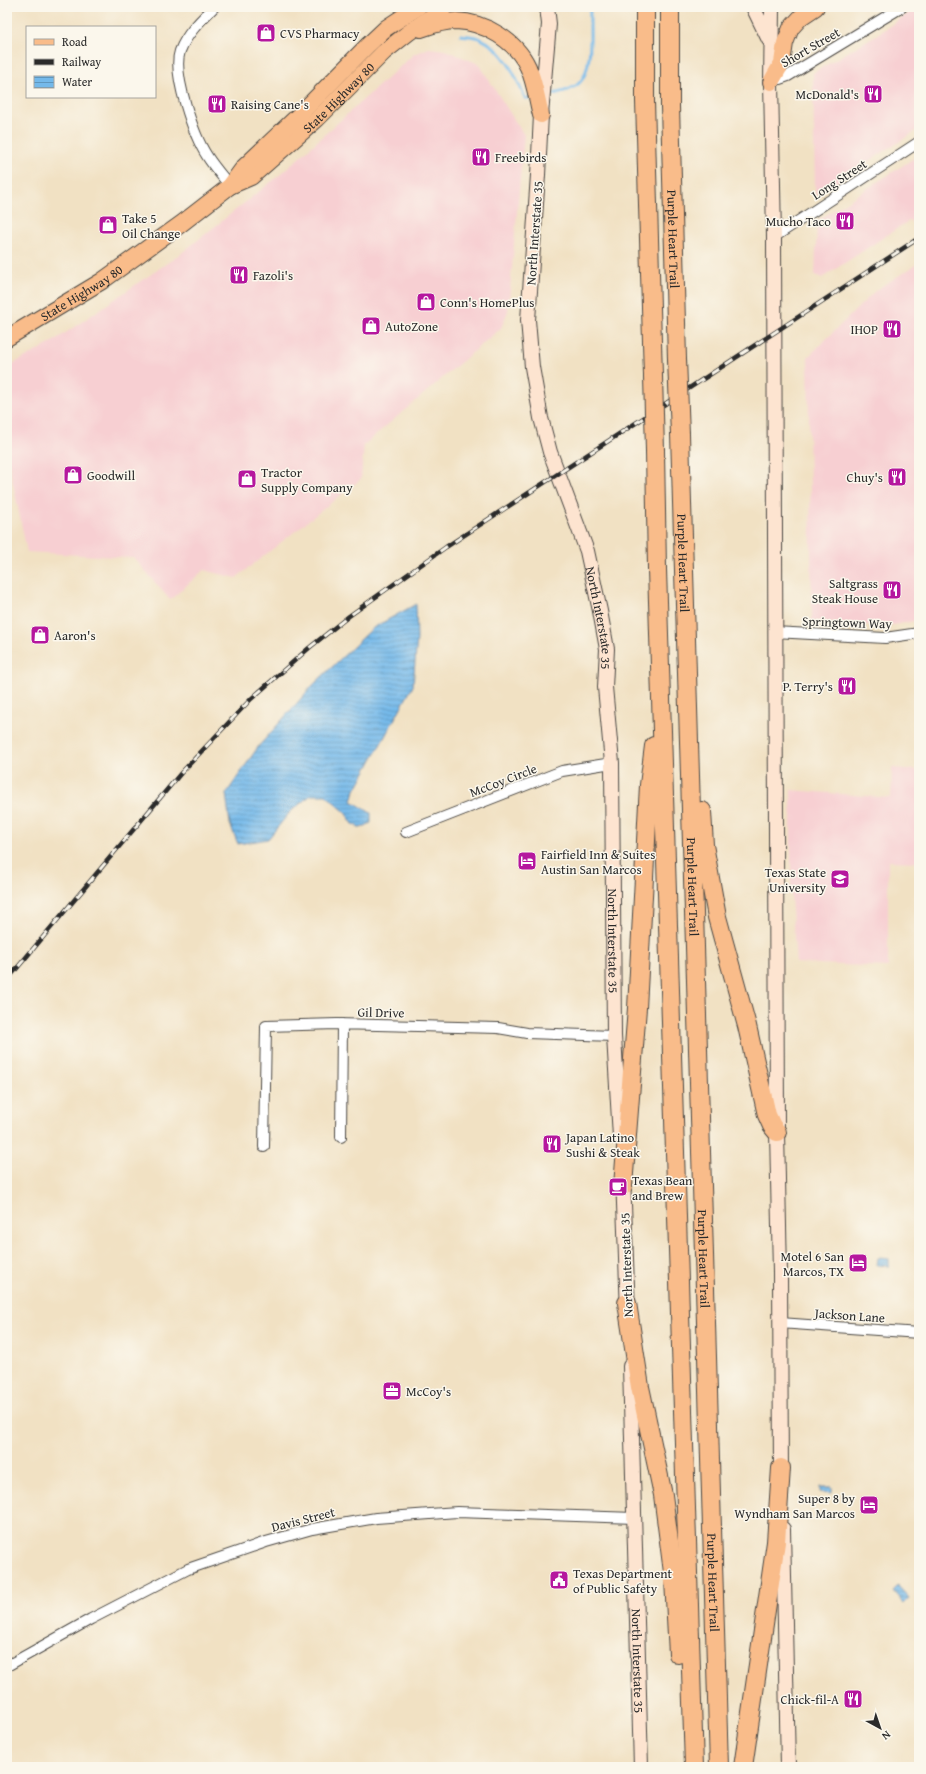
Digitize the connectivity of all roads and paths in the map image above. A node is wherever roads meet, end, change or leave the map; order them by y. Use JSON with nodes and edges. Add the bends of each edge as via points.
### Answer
{"nodes":[{"id":1,"x":214,"y":7,"type":"edge"},
{"id":2,"x":398,"y":7,"type":"edge"},
{"id":3,"x":445,"y":7,"type":"edge"},
{"id":4,"x":547,"y":7,"type":"edge"},
{"id":5,"x":558,"y":7,"type":"edge"},
{"id":6,"x":645,"y":7,"type":"edge"},
{"id":7,"x":753,"y":7,"type":"edge"},
{"id":8,"x":772,"y":7,"type":"edge"},
{"id":9,"x":816,"y":7,"type":"edge"},
{"id":10,"x":902,"y":7,"type":"edge"},
{"id":11,"x":416,"y":8,"type":"edge"},
{"id":12,"x":670,"y":14,"type":"edge"},
{"id":13,"x":549,"y":24,"type":"junction"},
{"id":14,"x":386,"y":28,"type":"junction"},
{"id":15,"x":408,"y":33,"type":"junction"},
{"id":16,"x":771,"y":44,"type":"junction"},
{"id":17,"x":771,"y":82,"type":"junction"},
{"id":18,"x":541,"y":115,"type":"junction"},
{"id":19,"x":317,"y":119,"type":"junction"},
{"id":20,"x":919,"y":142,"type":"edge"},
{"id":21,"x":230,"y":186,"type":"junction"},
{"id":22,"x":774,"y":237,"type":"junction"},
{"id":23,"x":7,"y":338,"type":"edge"},
{"id":24,"x":684,"y":610,"type":"junction"},
{"id":25,"x":774,"y":632,"type":"junction"},
{"id":26,"x":919,"y":633,"type":"edge"},
{"id":27,"x":661,"y":679,"type":"junction"},
{"id":28,"x":612,"y":763,"type":"junction"},
{"id":29,"x":406,"y":832,"type":"dead end"},
{"id":30,"x":342,"y":1024,"type":"junction"},
{"id":31,"x":614,"y":1036,"type":"junction"},
{"id":32,"x":777,"y":1132,"type":"junction"},
{"id":33,"x":341,"y":1137,"type":"dead end"},
{"id":34,"x":264,"y":1146,"type":"dead end"},
{"id":35,"x":623,"y":1186,"type":"junction"},
{"id":36,"x":627,"y":1303,"type":"junction"},
{"id":37,"x":780,"y":1323,"type":"junction"},
{"id":38,"x":919,"y":1333,"type":"edge"},
{"id":39,"x":781,"y":1468,"type":"junction"},
{"id":40,"x":635,"y":1518,"type":"junction"},
{"id":41,"x":7,"y":1666,"type":"edge"},
{"id":42,"x":641,"y":1767,"type":"edge"},
{"id":43,"x":686,"y":1767,"type":"edge"},
{"id":44,"x":694,"y":1767,"type":"edge"},
{"id":45,"x":719,"y":1767,"type":"edge"},
{"id":46,"x":743,"y":1767,"type":"edge"},
{"id":47,"x":788,"y":1767,"type":"edge"}],
"edges":[{"from":1,"to":21,"type":"street","via":[[192,29],[180,51],[179,82],[199,141]]},
{"from":2,"to":14,"type":"main road"},
{"from":3,"to":15,"type":"main road","name":"State Highway 80"},
{"from":4,"to":13,"type":"main road","name":"North Interstate 35"},
{"from":5,"to":13,"type":"main road"},
{"from":6,"to":27,"type":"highway","name":"Purple Heart Trail","bridge":true,"via":[[645,102]]},
{"from":7,"to":16,"type":"main road"},
{"from":8,"to":16,"type":"main road"},
{"from":9,"to":17,"type":"main road","via":[[791,28],[785,42],[782,63]]},
{"from":10,"to":17,"type":"street","name":"Short Street","via":[[788,76]]},
{"from":11,"to":14,"type":"main road","name":"State Highway 80"},
{"from":11,"to":19,"type":"main road","via":[[399,30],[326,102]]},
{"from":12,"to":24,"type":"highway","name":"Purple Heart Trail","bridge":true,"via":[[670,106]]},
{"from":13,"to":18,"type":"main road","name":"North Interstate 35"},
{"from":14,"to":21,"type":"main road","name":"State Highway 80","via":[[244,167]]},
{"from":15,"to":18,"type":"main road","via":[[439,22],[474,23],[487,28],[520,54],[528,68]]},
{"from":15,"to":19,"type":"main road","name":"State Highway 80","via":[[384,52]]},
{"from":16,"to":17,"type":"main road"},
{"from":17,"to":22,"type":"main road"},
{"from":18,"to":28,"type":"main road","name":"North Interstate 35","via":[[528,320],[532,367],[550,452],[587,551],[600,611],[607,649],[605,687]]},
{"from":19,"to":21,"type":"main road","name":"State Highway 80","via":[[251,177]]},
{"from":20,"to":22,"type":"street","name":"Long Street"},
{"from":21,"to":23,"type":"main road","name":"State Highway 80","via":[[102,281]]},
{"from":22,"to":25,"type":"main road"},
{"from":24,"to":32,"type":"highway","via":[[698,734],[701,806],[710,879],[717,917],[747,1026],[767,1115]]},
{"from":24,"to":45,"type":"highway","name":"Purple Heart Trail"},
{"from":25,"to":26,"type":"street","name":"Springtown Way","via":[[885,638]]},
{"from":25,"to":32,"type":"main road"},
{"from":27,"to":35,"type":"highway","via":[[650,785]]},
{"from":27,"to":44,"type":"highway","name":"Purple Heart Trail"},
{"from":28,"to":29,"type":"street","name":"McCoy Circle","via":[[562,771]]},
{"from":28,"to":31,"type":"main road","name":"North Interstate 35"},
{"from":30,"to":31,"type":"street","name":"Gil Drive","via":[[498,1028],[527,1033]]},
{"from":30,"to":33,"type":"street"},
{"from":30,"to":34,"type":"street","name":"Gil Drive","via":[[266,1026]]},
{"from":31,"to":35,"type":"main road","name":"North Interstate 35"},
{"from":32,"to":37,"type":"main road"},
{"from":35,"to":36,"type":"main road","name":"North Interstate 35"},
{"from":36,"to":40,"type":"main road","name":"North Interstate 35"},
{"from":36,"to":43,"type":"highway","via":[[640,1386],[669,1532]]},
{"from":37,"to":38,"type":"street","name":"Jackson Lane"},
{"from":37,"to":39,"type":"main road"},
{"from":39,"to":46,"type":"highway","via":[[776,1542]]},
{"from":39,"to":47,"type":"main road"},
{"from":40,"to":41,"type":"street","name":"Davis Street","via":[[457,1512],[376,1518],[312,1529],[188,1569],[91,1618]]},
{"from":40,"to":42,"type":"main road","name":"North Interstate 35"}]}
